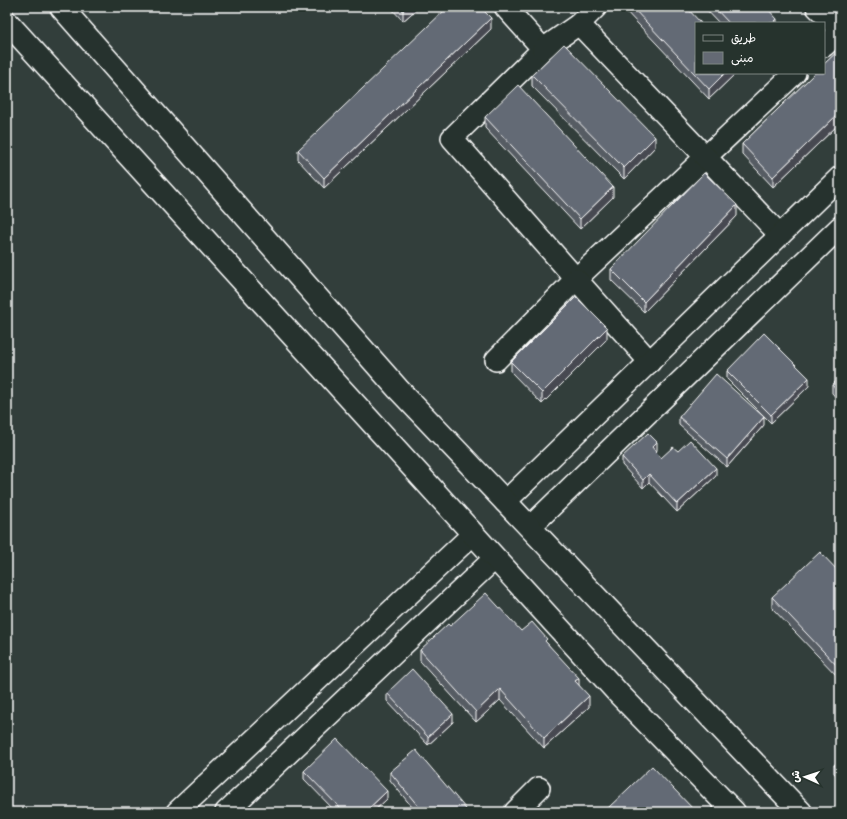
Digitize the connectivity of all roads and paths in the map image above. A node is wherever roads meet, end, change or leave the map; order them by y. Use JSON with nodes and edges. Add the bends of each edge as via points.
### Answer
{"nodes":[{"id":1,"x":61,"y":7,"type":"edge"},
{"id":2,"x":505,"y":7,"type":"edge"},
{"id":3,"x":596,"y":7,"type":"edge"},
{"id":4,"x":817,"y":7,"type":"edge"},
{"id":5,"x":7,"y":22,"type":"edge"},
{"id":6,"x":579,"y":24,"type":"junction"},
{"id":7,"x":840,"y":30,"type":"edge"},
{"id":8,"x":825,"y":45,"type":"edge"},
{"id":9,"x":543,"y":49,"type":"junction"},
{"id":10,"x":794,"y":74,"type":"edge"},
{"id":11,"x":706,"y":157,"type":"junction"},
{"id":12,"x":840,"y":177,"type":"edge"},
{"id":13,"x":840,"y":227,"type":"edge"},
{"id":14,"x":780,"y":235,"type":"junction"},
{"id":15,"x":576,"y":279,"type":"junction"},
{"id":16,"x":496,"y":360,"type":"dead end"},
{"id":17,"x":650,"y":362,"type":"junction"},
{"id":18,"x":506,"y":502,"type":"junction"},
{"id":19,"x":530,"y":527,"type":"junction"},
{"id":20,"x":473,"y":534,"type":"junction"},
{"id":21,"x":495,"y":558,"type":"junction"},
{"id":22,"x":539,"y":788,"type":"dead end"},
{"id":23,"x":177,"y":812,"type":"edge"},
{"id":24,"x":226,"y":812,"type":"edge"},
{"id":25,"x":515,"y":812,"type":"edge"},
{"id":26,"x":734,"y":812,"type":"edge"},
{"id":27,"x":801,"y":812,"type":"edge"}],
"edges":[{"from":1,"to":18,"type":"street","via":[[398,389]]},
{"from":2,"to":9,"type":"street"},
{"from":3,"to":6,"type":"street"},
{"from":4,"to":7,"type":"street"},
{"from":5,"to":20,"type":"street"},
{"from":6,"to":9,"type":"street"},
{"from":6,"to":11,"type":"street"},
{"from":7,"to":8,"type":"street"},
{"from":9,"to":15,"type":"street","via":[[452,138]]},
{"from":10,"to":11,"type":"street"},
{"from":11,"to":14,"type":"street"},
{"from":11,"to":15,"type":"street"},
{"from":12,"to":14,"type":"street"},
{"from":13,"to":19,"type":"street"},
{"from":14,"to":17,"type":"street"},
{"from":15,"to":16,"type":"street"},
{"from":15,"to":17,"type":"street"},
{"from":17,"to":18,"type":"street"},
{"from":18,"to":19,"type":"street"},
{"from":19,"to":27,"type":"street"},
{"from":20,"to":21,"type":"street"},
{"from":20,"to":23,"type":"street"},
{"from":21,"to":24,"type":"street"},
{"from":21,"to":26,"type":"street","via":[[619,694]]},
{"from":22,"to":25,"type":"street"}]}
